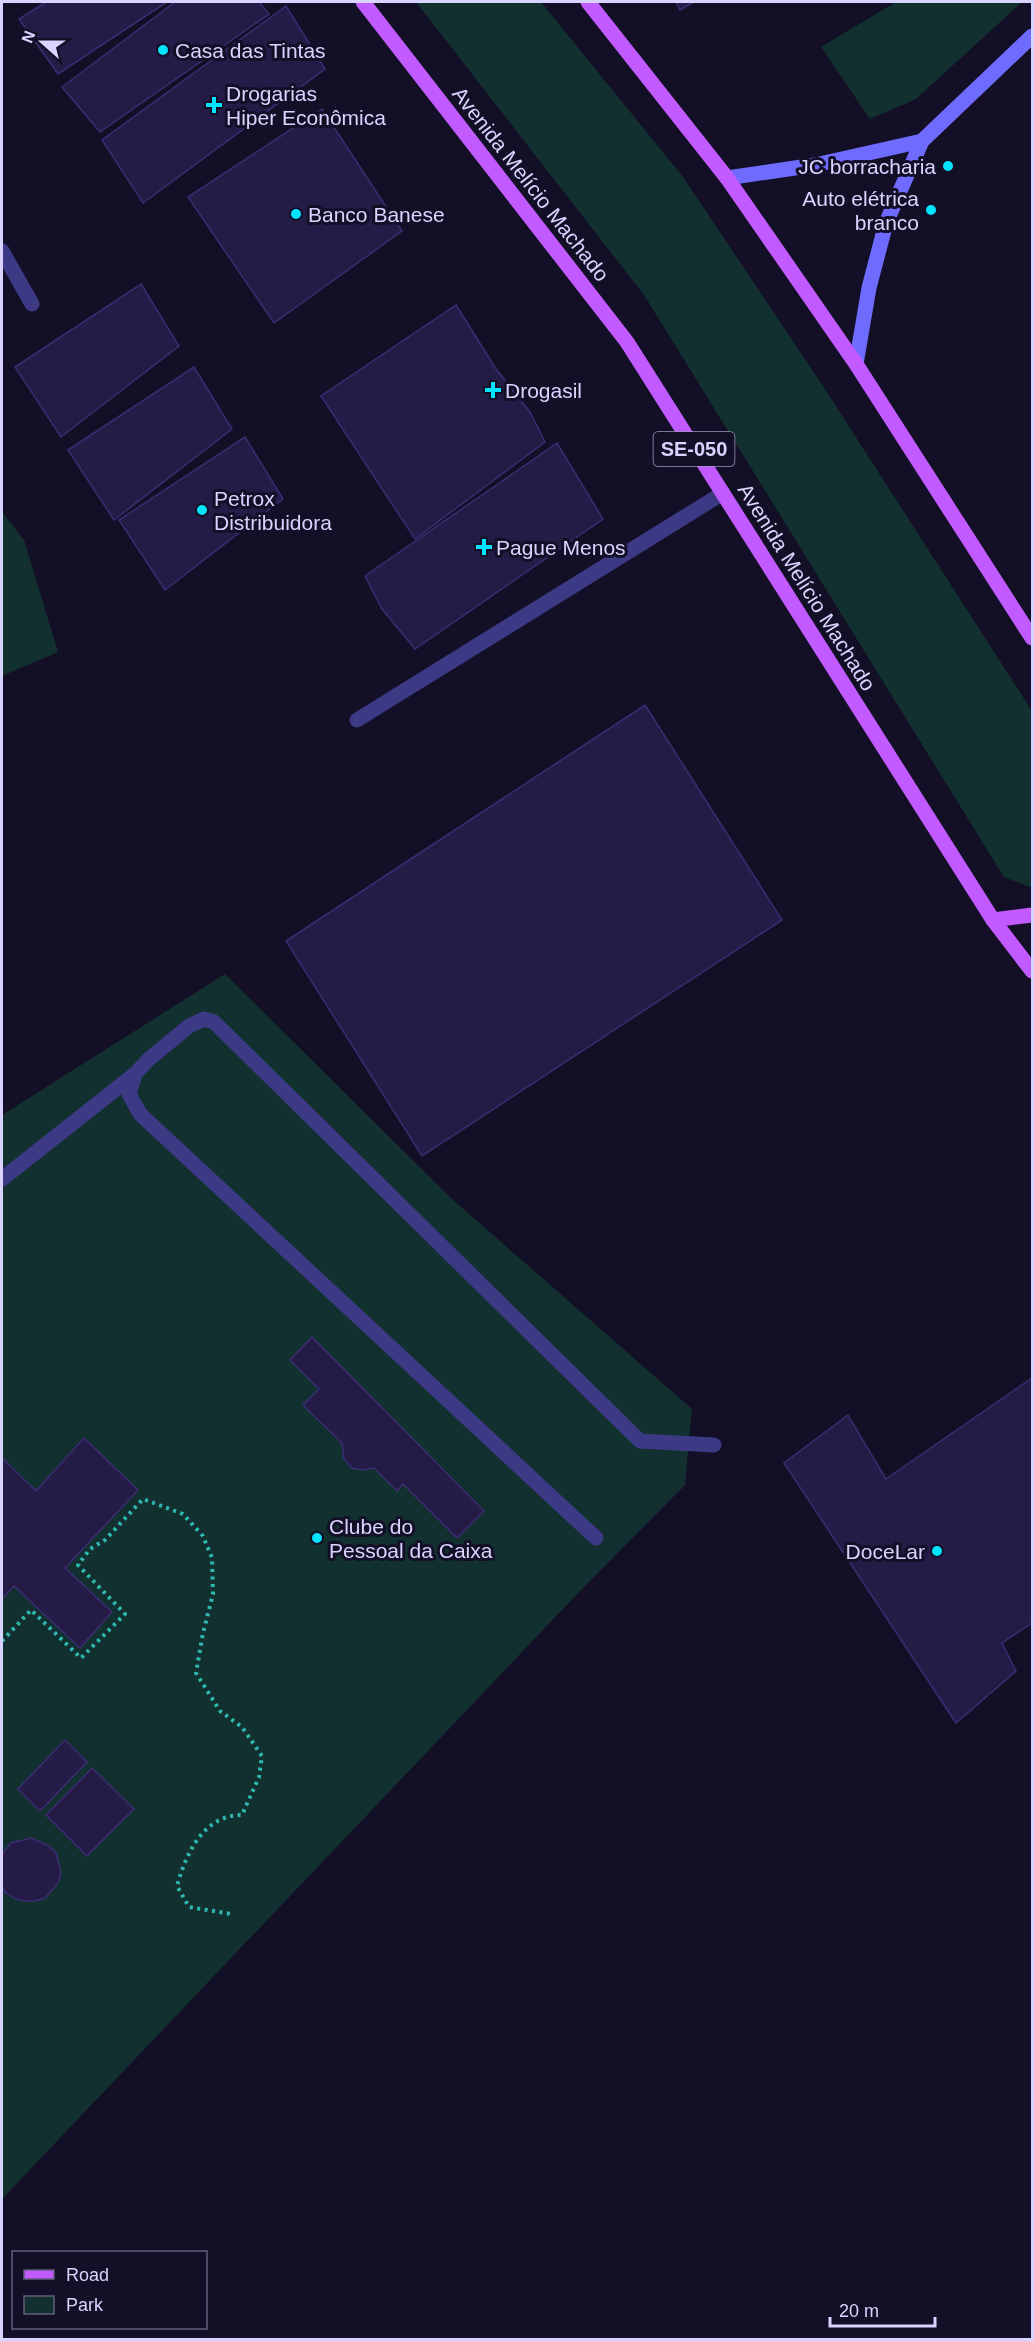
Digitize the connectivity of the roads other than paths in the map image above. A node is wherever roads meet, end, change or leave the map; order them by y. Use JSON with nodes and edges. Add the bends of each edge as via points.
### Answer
{"nodes":[{"id":1,"x":363,"y":2,"type":"edge"},
{"id":2,"x":588,"y":2,"type":"edge"},
{"id":3,"x":1032,"y":36,"type":"edge"},
{"id":4,"x":922,"y":141,"type":"junction"},
{"id":5,"x":727,"y":178,"type":"junction"},
{"id":6,"x":2,"y":251,"type":"edge"},
{"id":7,"x":32,"y":304,"type":"dead end"},
{"id":8,"x":856,"y":364,"type":"junction"},
{"id":9,"x":723,"y":493,"type":"junction"},
{"id":10,"x":1032,"y":638,"type":"edge"},
{"id":11,"x":357,"y":720,"type":"dead end"},
{"id":12,"x":1032,"y":915,"type":"edge"},
{"id":13,"x":993,"y":920,"type":"junction"},
{"id":14,"x":1032,"y":970,"type":"edge"},
{"id":15,"x":135,"y":1074,"type":"junction"},
{"id":16,"x":2,"y":1179,"type":"edge"},
{"id":17,"x":714,"y":1445,"type":"dead end"},
{"id":18,"x":596,"y":1538,"type":"dead end"}],
"edges":[{"from":1,"to":9,"type":"main road","name":"Avenida Melício Machado","number":"SE-050","via":[[627,342]]},
{"from":2,"to":5,"type":"main road"},
{"from":3,"to":4,"type":"street"},
{"from":4,"to":5,"type":"street","via":[[815,165]]},
{"from":4,"to":8,"type":"street","via":[[886,223],[869,288]]},
{"from":5,"to":8,"type":"main road"},
{"from":6,"to":7,"type":"lane"},
{"from":8,"to":10,"type":"main road"},
{"from":9,"to":11,"type":"lane"},
{"from":9,"to":13,"type":"main road","name":"Avenida Melício Machado","number":"SE-050"},
{"from":12,"to":13,"type":"main road"},
{"from":13,"to":14,"type":"main road","name":"Avenida Melício Machado","number":"SE-050"},
{"from":15,"to":16,"type":"lane"},
{"from":15,"to":17,"type":"lane","via":[[189,1026],[204,1019],[214,1022],[640,1441]]},
{"from":15,"to":18,"type":"lane","via":[[129,1094],[140,1114]]}]}
